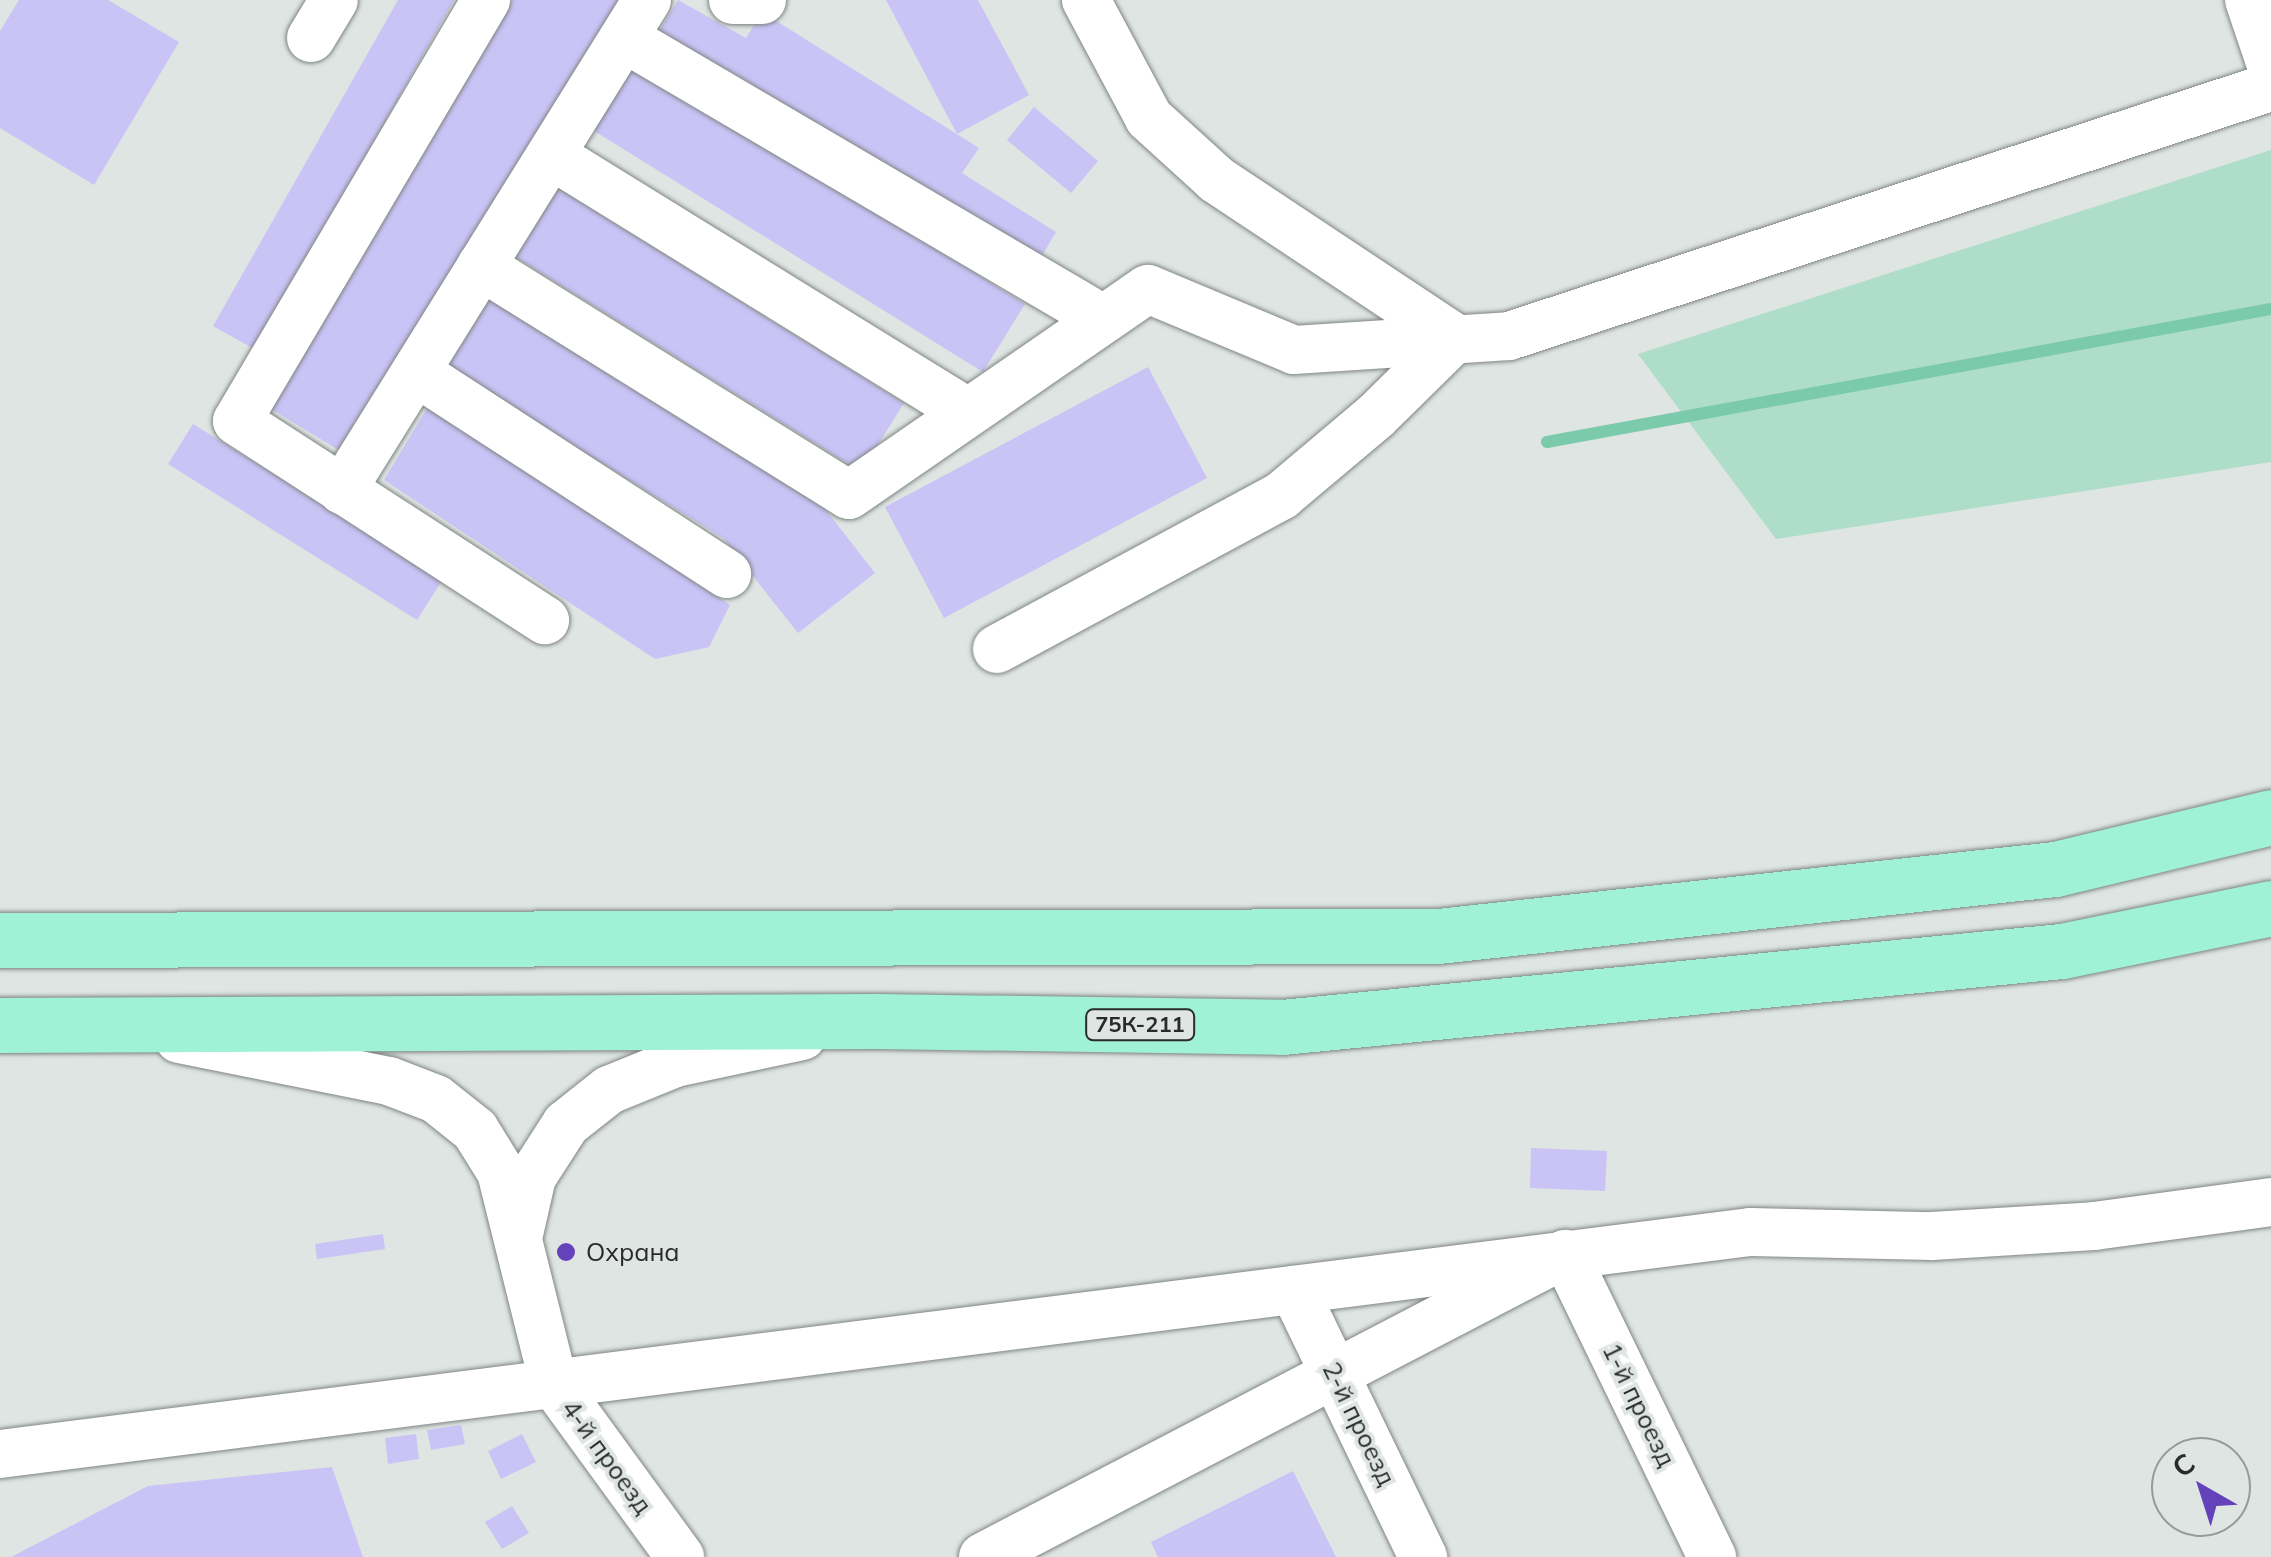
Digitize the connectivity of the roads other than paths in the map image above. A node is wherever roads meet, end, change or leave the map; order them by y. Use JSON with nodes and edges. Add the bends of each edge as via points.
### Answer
{"nodes":[{"id":1,"x":486,"y":0,"type":"edge"},
{"id":2,"x":733,"y":0,"type":"edge"},
{"id":3,"x":762,"y":0,"type":"edge"},
{"id":4,"x":1086,"y":0,"type":"edge"},
{"id":5,"x":2250,"y":0,"type":"edge"},
{"id":6,"x":636,"y":19,"type":"edge"},
{"id":7,"x":2271,"y":64,"type":"edge"},
{"id":8,"x":2271,"y":88,"type":"edge"},
{"id":9,"x":551,"y":155,"type":"junction"},
{"id":10,"x":481,"y":266,"type":"junction"},
{"id":11,"x":1102,"y":320,"type":"junction"},
{"id":12,"x":1454,"y":338,"type":"junction"},
{"id":13,"x":416,"y":372,"type":"junction"},
{"id":14,"x":968,"y":413,"type":"junction"},
{"id":15,"x":342,"y":490,"type":"junction"},
{"id":16,"x":726,"y":574,"type":"dead end"},
{"id":17,"x":546,"y":620,"type":"dead end"},
{"id":18,"x":997,"y":649,"type":"dead end"},
{"id":19,"x":2271,"y":817,"type":"edge"},
{"id":20,"x":2271,"y":908,"type":"edge"},
{"id":21,"x":0,"y":940,"type":"edge"},
{"id":22,"x":876,"y":1021,"type":"junction"},
{"id":23,"x":0,"y":1025,"type":"edge"},
{"id":24,"x":117,"y":1026,"type":"junction"},
{"id":25,"x":2271,"y":1202,"type":"edge"},
{"id":26,"x":519,"y":1234,"type":"junction"},
{"id":27,"x":1565,"y":1254,"type":"junction"},
{"id":28,"x":1294,"y":1290,"type":"junction"},
{"id":29,"x":1335,"y":1374,"type":"junction"},
{"id":30,"x":554,"y":1384,"type":"junction"},
{"id":31,"x":0,"y":1454,"type":"edge"},
{"id":32,"x":1046,"y":1544,"type":"edge"},
{"id":33,"x":680,"y":1557,"type":"edge"},
{"id":34,"x":983,"y":1557,"type":"edge"},
{"id":35,"x":1424,"y":1557,"type":"edge"},
{"id":36,"x":1712,"y":1557,"type":"edge"}],
"edges":[{"from":1,"to":15,"type":"lane","via":[[237,421]]},
{"from":2,"to":3,"type":"lane"},
{"from":4,"to":12,"type":"lane","via":[[1149,118],[1216,179]]},
{"from":5,"to":7,"type":"lane"},
{"from":6,"to":9,"type":"lane"},
{"from":6,"to":11,"type":"lane"},
{"from":8,"to":12,"type":"lane","via":[[1509,336]]},
{"from":9,"to":10,"type":"lane"},
{"from":9,"to":14,"type":"lane"},
{"from":10,"to":13,"type":"lane"},
{"from":10,"to":14,"type":"lane","via":[[849,495]]},
{"from":11,"to":12,"type":"lane","via":[[1148,289],[1294,350]]},
{"from":11,"to":14,"type":"lane"},
{"from":12,"to":18,"type":"lane","via":[[1281,496]]},
{"from":13,"to":15,"type":"lane"},
{"from":13,"to":16,"type":"lane"},
{"from":15,"to":17,"type":"lane"},
{"from":19,"to":21,"type":"main road","via":[[2055,869],[1438,936]]},
{"from":20,"to":22,"type":"main road","number":"75К-211","via":[[2062,951],[1282,1027]]},
{"from":22,"to":24,"type":"main road","number":"75К-211"},
{"from":22,"to":26,"type":"lane","via":[[674,1063],[610,1090],[566,1124],[532,1178]]},
{"from":23,"to":24,"type":"main road","number":"75К-211"},
{"from":24,"to":26,"type":"lane","name":"4-й проезд","via":[[389,1080],[436,1099],[475,1130],[502,1172]]},
{"from":25,"to":27,"type":"lane","via":[[2094,1226],[1932,1236],[1750,1232]]},
{"from":26,"to":30,"type":"lane","name":"4-й проезд"},
{"from":27,"to":28,"type":"lane"},
{"from":27,"to":29,"type":"lane"},
{"from":27,"to":36,"type":"lane","name":"1-й проезд"},
{"from":28,"to":29,"type":"lane","name":"2-й проезд"},
{"from":28,"to":30,"type":"lane"},
{"from":29,"to":32,"type":"lane"},
{"from":29,"to":35,"type":"lane","name":"2-й проезд"},
{"from":30,"to":31,"type":"lane"},
{"from":30,"to":33,"type":"lane","name":"4-й проезд"},
{"from":32,"to":34,"type":"lane"}]}
